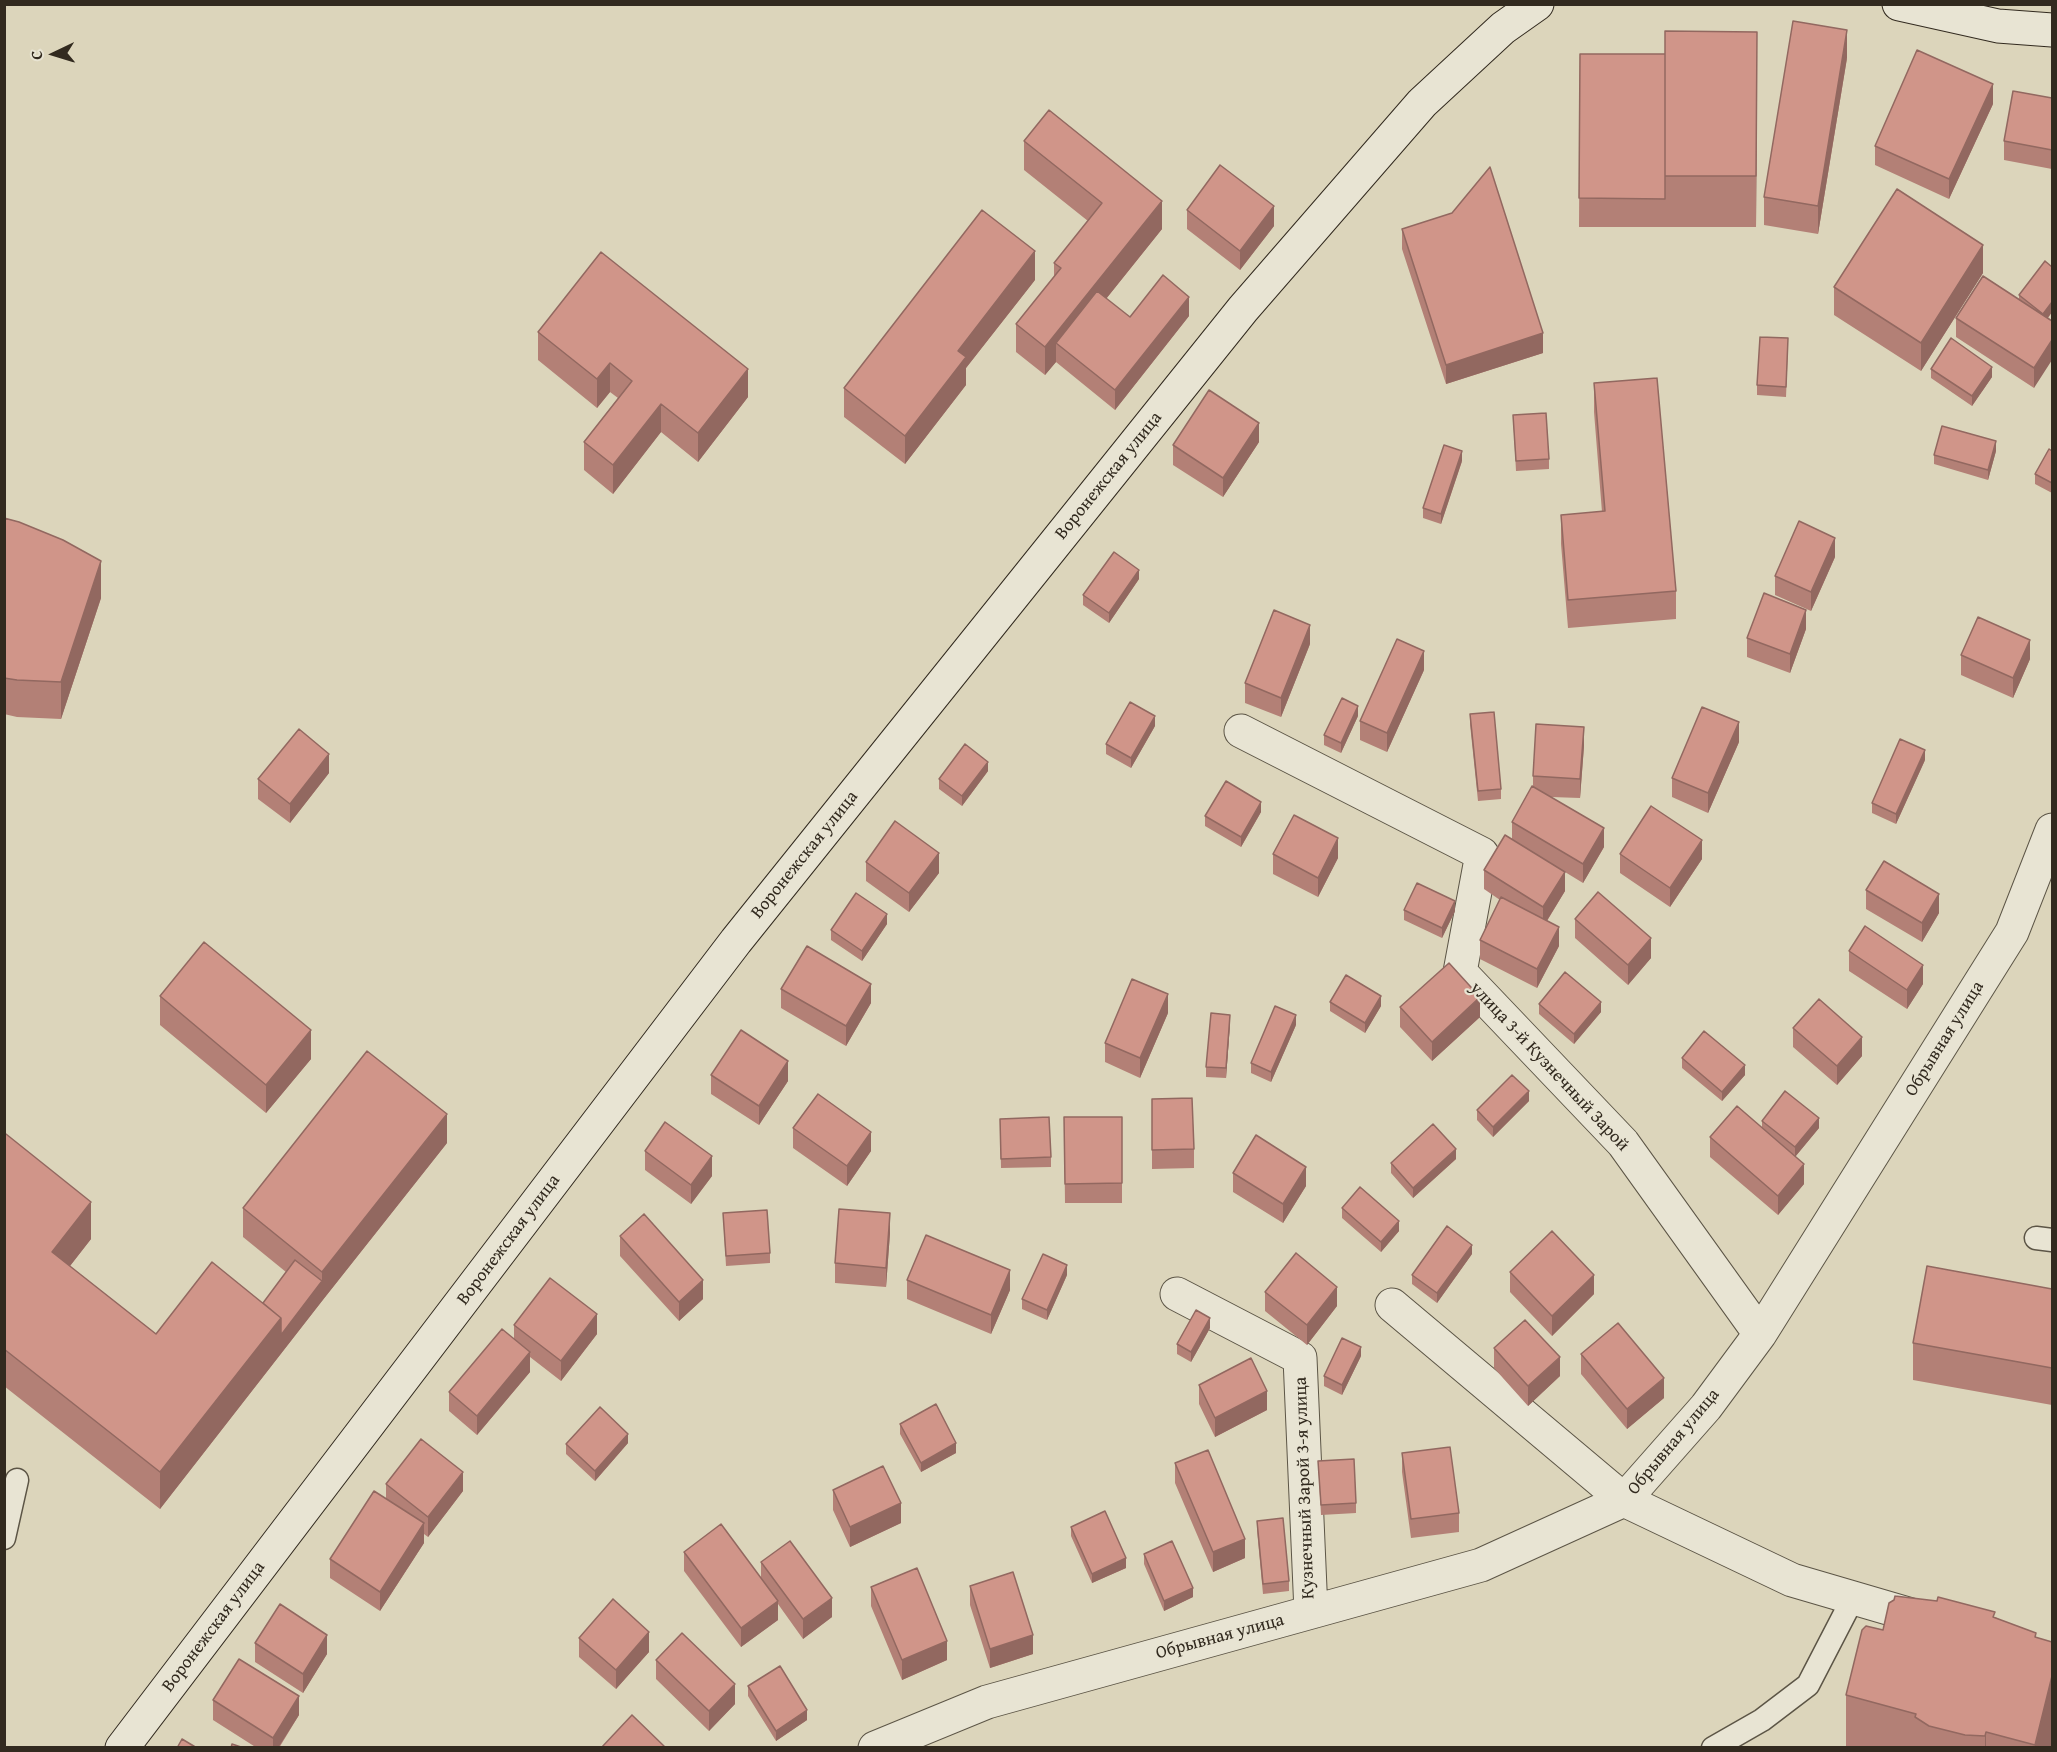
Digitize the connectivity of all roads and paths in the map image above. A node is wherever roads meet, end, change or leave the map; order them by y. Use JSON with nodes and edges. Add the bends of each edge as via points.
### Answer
{"nodes":[{"id":1,"x":1537,"y":4,"type":"edge"},
{"id":2,"x":1899,"y":4,"type":"edge"},
{"id":3,"x":2052,"y":30,"type":"edge"},
{"id":4,"x":1241,"y":732,"type":"dead end"},
{"id":5,"x":2052,"y":830,"type":"edge"},
{"id":6,"x":1178,"y":1294,"type":"dead end"},
{"id":7,"x":1392,"y":1305,"type":"dead end"},
{"id":8,"x":1760,"y":1334,"type":"junction"},
{"id":9,"x":17,"y":1480,"type":"dead end"},
{"id":10,"x":1624,"y":1500,"type":"junction"},
{"id":11,"x":4,"y":1539,"type":"edge"},
{"id":12,"x":1854,"y":1598,"type":"junction"},
{"id":13,"x":1311,"y":1612,"type":"junction"},
{"id":14,"x":1957,"y":1628,"type":"edge"},
{"id":15,"x":122,"y":1748,"type":"edge"},
{"id":16,"x":875,"y":1748,"type":"edge"},
{"id":17,"x":1713,"y":1748,"type":"edge"}],
"edges":[{"from":1,"to":15,"type":"street","name":"Воронежская улица","via":[[1503,28],[1422,103],[1243,309],[736,941]]},
{"from":2,"to":3,"type":"street","via":[[1998,26]]},
{"from":4,"to":8,"type":"street","name":"улица 3-й Кузнечный Зарой","via":[[1482,854],[1460,972],[1623,1143]]},
{"from":5,"to":8,"type":"street","name":"Обрывная улица","via":[[2012,932]]},
{"from":6,"to":13,"type":"street","name":"Кузнечный Зарой 3-я улица","via":[[1300,1358]]},
{"from":7,"to":10,"type":"street"},
{"from":8,"to":10,"type":"street","name":"Обрывная улица","via":[[1706,1407]]},
{"from":9,"to":11,"type":"lane"},
{"from":10,"to":12,"type":"street","via":[[1792,1580]]},
{"from":10,"to":13,"type":"street","name":"Обрывная улица","via":[[1481,1565]]},
{"from":12,"to":14,"type":"street"},
{"from":12,"to":17,"type":"lane","via":[[1808,1685],[1762,1720]]},
{"from":13,"to":16,"type":"street","name":"Обрывная улица","via":[[987,1702]]}]}
